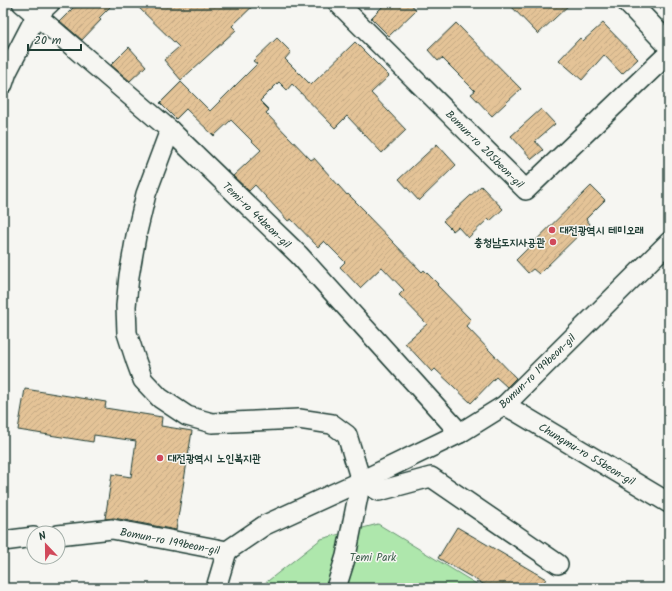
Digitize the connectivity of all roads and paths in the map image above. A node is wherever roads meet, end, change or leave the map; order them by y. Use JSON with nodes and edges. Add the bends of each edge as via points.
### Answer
{"nodes":[{"id":1,"x":22,"y":3,"type":"edge"},
{"id":2,"x":50,"y":3,"type":"edge"},
{"id":3,"x":338,"y":3,"type":"edge"},
{"id":4,"x":629,"y":3,"type":"edge"},
{"id":5,"x":36,"y":16,"type":"junction"},
{"id":6,"x":669,"y":45,"type":"edge"},
{"id":7,"x":669,"y":52,"type":"edge"},
{"id":8,"x":3,"y":84,"type":"edge"},
{"id":9,"x":170,"y":130,"type":"junction"},
{"id":10,"x":669,"y":242,"type":"edge"},
{"id":11,"x":505,"y":405,"type":"junction"},
{"id":12,"x":460,"y":432,"type":"junction"},
{"id":13,"x":361,"y":481,"type":"junction"},
{"id":14,"x":669,"y":503,"type":"edge"},
{"id":15,"x":66,"y":534,"type":"edge"},
{"id":16,"x":26,"y":539,"type":"edge"},
{"id":17,"x":3,"y":541,"type":"edge"},
{"id":18,"x":227,"y":551,"type":"junction"},
{"id":19,"x":558,"y":564,"type":"dead end"},
{"id":20,"x":216,"y":588,"type":"edge"},
{"id":21,"x":336,"y":588,"type":"edge"}],
"edges":[{"from":1,"to":5,"type":"street","name":"Temi-ro 44beon-gil"},
{"from":2,"to":5,"type":"street"},
{"from":3,"to":7,"type":"street","name":"Bomun-ro 205beon-gil","via":[[526,190]]},
{"from":4,"to":6,"type":"main road"},
{"from":5,"to":8,"type":"street"},
{"from":5,"to":9,"type":"street","name":"Temi-ro 44beon-gil"},
{"from":9,"to":12,"type":"street","name":"Temi-ro 44beon-gil","via":[[299,255]]},
{"from":9,"to":13,"type":"street","via":[[146,194],[136,236],[126,306],[127,333],[143,380],[160,398],[187,416],[212,423],[299,419],[332,424],[347,435]]},
{"from":10,"to":11,"type":"street","name":"Bomun-ro 199beon-gil"},
{"from":11,"to":12,"type":"street","name":"Bomun-ro 199beon-gil"},
{"from":11,"to":14,"type":"street","name":"Chungmu-ro 55beon-gil"},
{"from":12,"to":13,"type":"street","name":"Bomun-ro 199beon-gil"},
{"from":13,"to":18,"type":"street","name":"Bomun-ro 199beon-gil","via":[[265,525]]},
{"from":13,"to":19,"type":"street","via":[[379,491],[431,477]]},
{"from":13,"to":21,"type":"street","via":[[346,556]]},
{"from":15,"to":18,"type":"street","name":"Bomun-ro 199beon-gil","via":[[112,529]]},
{"from":16,"to":17,"type":"street"},
{"from":18,"to":20,"type":"street"}]}
